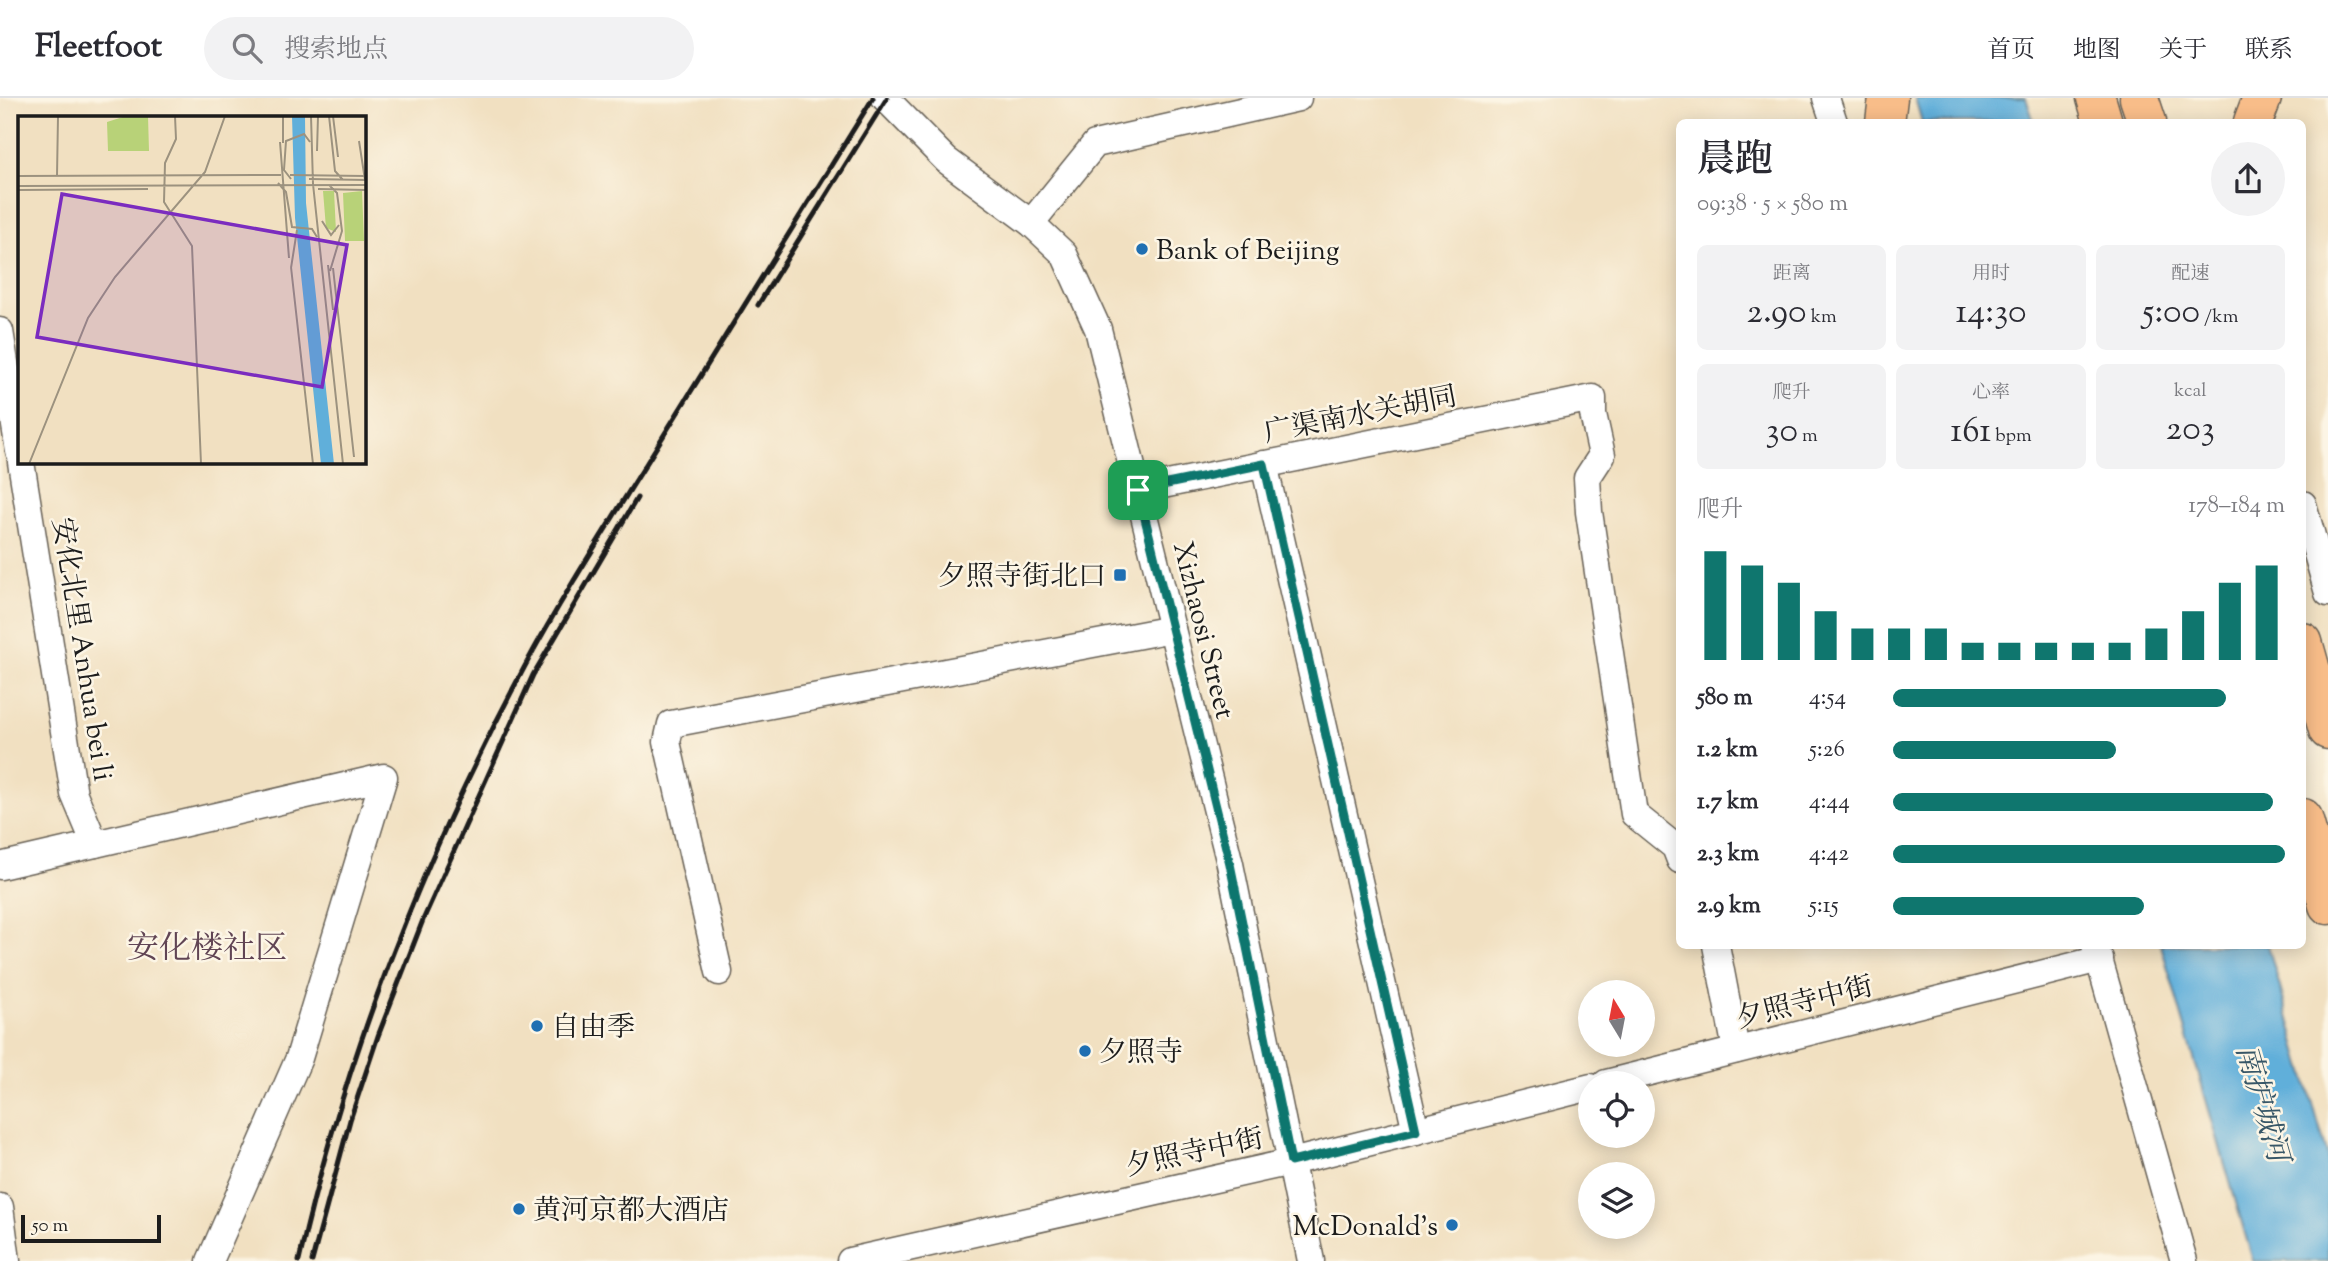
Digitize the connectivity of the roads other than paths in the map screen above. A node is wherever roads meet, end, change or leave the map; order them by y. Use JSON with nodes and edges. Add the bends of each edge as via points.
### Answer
{"nodes":[{"id":1,"x":885,"y":98,"type":"edge"},
{"id":2,"x":1298,"y":98,"type":"edge"},
{"id":3,"x":1826,"y":98,"type":"edge"},
{"id":4,"x":1888,"y":98,"type":"edge"},
{"id":5,"x":2139,"y":98,"type":"edge"},
{"id":6,"x":2262,"y":98,"type":"edge"},
{"id":7,"x":2281,"y":98,"type":"edge"},
{"id":8,"x":1833,"y":119,"type":"edge"},
{"id":9,"x":1885,"y":119,"type":"edge"},
{"id":10,"x":2146,"y":119,"type":"edge"},
{"id":11,"x":2254,"y":119,"type":"edge"},
{"id":12,"x":2273,"y":119,"type":"edge"},
{"id":13,"x":1031,"y":223,"type":"junction"},
{"id":14,"x":0,"y":331,"type":"edge"},
{"id":15,"x":18,"y":445,"type":"edge"},
{"id":16,"x":21,"y":464,"type":"edge"},
{"id":17,"x":1264,"y":464,"type":"junction"},
{"id":18,"x":1138,"y":490,"type":"junction"},
{"id":19,"x":2306,"y":515,"type":"edge"},
{"id":20,"x":2328,"y":593,"type":"edge"},
{"id":21,"x":1172,"y":629,"type":"junction"},
{"id":22,"x":2306,"y":653,"type":"edge"},
{"id":23,"x":2328,"y":730,"type":"edge"},
{"id":24,"x":2306,"y":828,"type":"edge"},
{"id":25,"x":95,"y":844,"type":"junction"},
{"id":26,"x":1676,"y":850,"type":"edge"},
{"id":27,"x":0,"y":866,"type":"edge"},
{"id":28,"x":2328,"y":905,"type":"edge"},
{"id":29,"x":1717,"y":949,"type":"edge"},
{"id":30,"x":2098,"y":952,"type":"edge"},
{"id":31,"x":719,"y":972,"type":"dead end"},
{"id":32,"x":1736,"y":1051,"type":"junction"},
{"id":33,"x":1655,"y":1071,"type":"edge"},
{"id":34,"x":1578,"y":1090,"type":"edge"},
{"id":35,"x":1416,"y":1131,"type":"junction"},
{"id":36,"x":1291,"y":1162,"type":"junction"},
{"id":37,"x":0,"y":1207,"type":"edge"},
{"id":38,"x":7,"y":1261,"type":"edge"},
{"id":39,"x":210,"y":1261,"type":"edge"},
{"id":40,"x":850,"y":1261,"type":"edge"},
{"id":41,"x":1311,"y":1261,"type":"edge"},
{"id":42,"x":2184,"y":1261,"type":"edge"}],
"edges":[{"from":1,"to":13,"type":"street","name":"Xizhaosi Street","via":[[946,160]]},
{"from":2,"to":13,"type":"street","via":[[1095,144]]},
{"from":3,"to":8,"type":"street"},
{"from":4,"to":9,"type":"highway"},
{"from":5,"to":10,"type":"highway"},
{"from":6,"to":11,"type":"highway"},
{"from":7,"to":12,"type":"street"},
{"from":13,"to":18,"type":"street","name":"Xizhaosi Street","via":[[1064,254],[1098,329]]},
{"from":14,"to":15,"type":"street"},
{"from":16,"to":25,"type":"street","name":"安化北里 Anhua bei li","via":[[74,793]]},
{"from":17,"to":18,"type":"street","name":"广渠南水关胡同"},
{"from":17,"to":26,"type":"street","name":"广渠南水关胡同","via":[[1594,398],[1602,455],[1587,478],[1589,512],[1634,814]]},
{"from":17,"to":35,"type":"street"},
{"from":18,"to":21,"type":"street","name":"Xizhaosi Street"},
{"from":19,"to":20,"type":"street"},
{"from":21,"to":31,"type":"street","via":[[671,724],[667,742]]},
{"from":21,"to":36,"type":"street","name":"Xizhaosi Street","via":[[1230,864]]},
{"from":22,"to":23,"type":"highway"},
{"from":24,"to":28,"type":"highway"},
{"from":25,"to":27,"type":"street"},
{"from":25,"to":39,"type":"street","via":[[384,777],[299,1058]]},
{"from":29,"to":32,"type":"street"},
{"from":30,"to":32,"type":"street","name":"夕照寺中街"},
{"from":30,"to":42,"type":"street"},
{"from":32,"to":33,"type":"street","name":"夕照寺中街"},
{"from":34,"to":35,"type":"street","name":"夕照寺中街"},
{"from":35,"to":36,"type":"street","name":"夕照寺中街"},
{"from":36,"to":40,"type":"street","name":"夕照寺中街"},
{"from":36,"to":41,"type":"street","name":"Xizhaosi Street"},
{"from":37,"to":38,"type":"street"}]}
